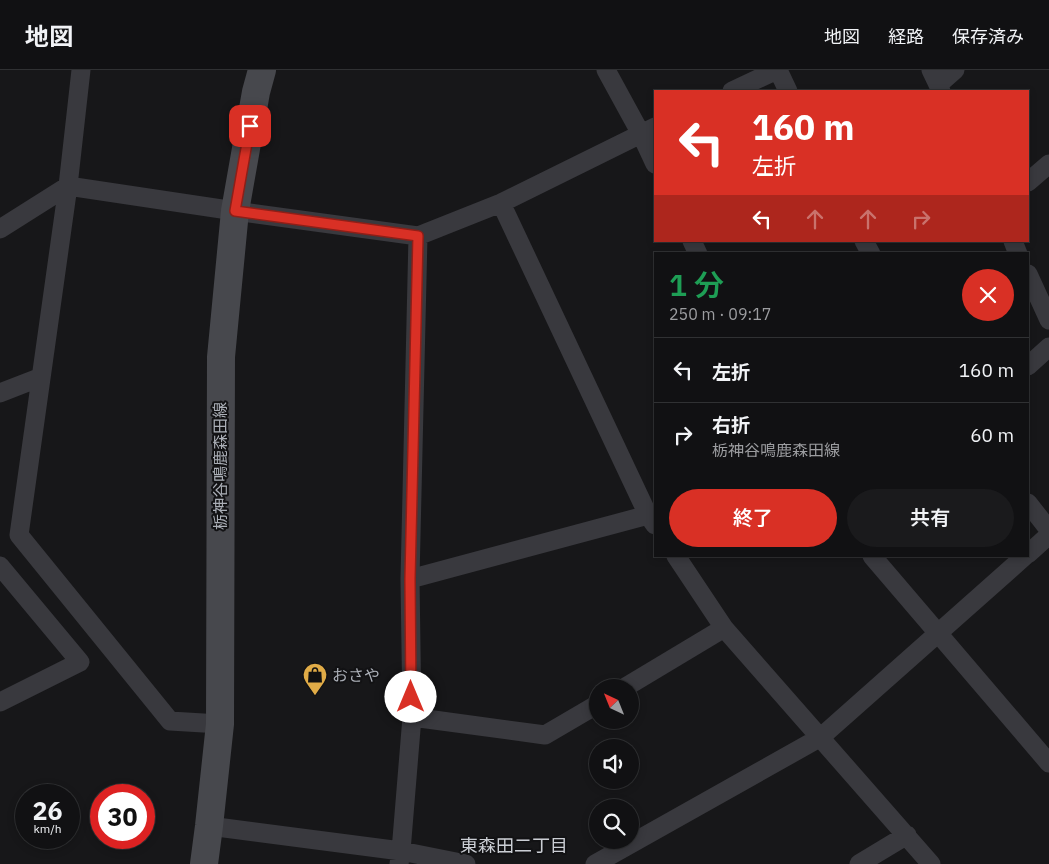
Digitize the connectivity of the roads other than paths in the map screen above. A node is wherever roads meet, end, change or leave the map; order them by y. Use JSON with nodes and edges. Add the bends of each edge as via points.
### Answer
{"nodes":[{"id":1,"x":81,"y":70,"type":"edge"},
{"id":2,"x":262,"y":70,"type":"edge"},
{"id":3,"x":606,"y":70,"type":"edge"},
{"id":4,"x":777,"y":70,"type":"edge"},
{"id":5,"x":955,"y":70,"type":"edge"},
{"id":6,"x":937,"y":82,"type":"edge"},
{"id":7,"x":734,"y":90,"type":"edge"},
{"id":8,"x":787,"y":90,"type":"edge"},
{"id":9,"x":648,"y":131,"type":"edge"},
{"id":10,"x":654,"y":159,"type":"edge"},
{"id":11,"x":1049,"y":164,"type":"edge"},
{"id":12,"x":1029,"y":181,"type":"edge"},
{"id":13,"x":68,"y":186,"type":"junction"},
{"id":14,"x":501,"y":203,"type":"junction"},
{"id":15,"x":235,"y":211,"type":"junction"},
{"id":16,"x":0,"y":229,"type":"edge"},
{"id":17,"x":418,"y":236,"type":"junction"},
{"id":18,"x":1029,"y":276,"type":"edge"},
{"id":19,"x":1049,"y":320,"type":"edge"},
{"id":20,"x":1049,"y":348,"type":"edge"},
{"id":21,"x":1029,"y":365,"type":"edge"},
{"id":22,"x":41,"y":377,"type":"junction"},
{"id":23,"x":0,"y":393,"type":"edge"},
{"id":24,"x":1029,"y":504,"type":"edge"},
{"id":25,"x":652,"y":520,"type":"edge"},
{"id":26,"x":1049,"y":530,"type":"edge"},
{"id":27,"x":1049,"y":535,"type":"edge"},
{"id":28,"x":1029,"y":552,"type":"edge"},
{"id":29,"x":677,"y":557,"type":"edge"},
{"id":30,"x":873,"y":557,"type":"edge"},
{"id":31,"x":1024,"y":557,"type":"edge"},
{"id":32,"x":0,"y":566,"type":"edge"},
{"id":33,"x":410,"y":579,"type":"junction"},
{"id":34,"x":724,"y":628,"type":"junction"},
{"id":35,"x":937,"y":634,"type":"junction"},
{"id":36,"x":639,"y":679,"type":"edge"},
{"id":37,"x":0,"y":702,"type":"edge"},
{"id":38,"x":589,"y":709,"type":"edge"},
{"id":39,"x":412,"y":717,"type":"junction"},
{"id":40,"x":220,"y":724,"type":"junction"},
{"id":41,"x":821,"y":737,"type":"junction"},
{"id":42,"x":1049,"y":763,"type":"edge"},
{"id":43,"x":209,"y":826,"type":"junction"},
{"id":44,"x":907,"y":835,"type":"junction"},
{"id":45,"x":400,"y":858,"type":"edge"},
{"id":46,"x":204,"y":864,"type":"edge"},
{"id":47,"x":466,"y":864,"type":"edge"},
{"id":48,"x":595,"y":864,"type":"edge"},
{"id":49,"x":859,"y":864,"type":"edge"},
{"id":50,"x":931,"y":864,"type":"edge"}],
"edges":[{"from":1,"to":13,"type":"street"},
{"from":2,"to":15,"type":"main road","name":"栃神谷鳴鹿森田線"},
{"from":3,"to":9,"type":"street"},
{"from":4,"to":7,"type":"street"},
{"from":4,"to":8,"type":"street"},
{"from":5,"to":6,"type":"street"},
{"from":9,"to":10,"type":"street"},
{"from":9,"to":14,"type":"street"},
{"from":11,"to":12,"type":"street"},
{"from":13,"to":15,"type":"street"},
{"from":13,"to":16,"type":"street"},
{"from":13,"to":22,"type":"street"},
{"from":14,"to":17,"type":"street"},
{"from":14,"to":25,"type":"street"},
{"from":15,"to":17,"type":"street"},
{"from":15,"to":40,"type":"main road","name":"栃神谷鳴鹿森田線","via":[[221,357]]},
{"from":17,"to":33,"type":"street"},
{"from":18,"to":19,"type":"street"},
{"from":20,"to":21,"type":"street"},
{"from":22,"to":23,"type":"street"},
{"from":22,"to":40,"type":"street","via":[[19,535],[170,721]]},
{"from":24,"to":26,"type":"street"},
{"from":25,"to":33,"type":"street"},
{"from":27,"to":28,"type":"street"},
{"from":29,"to":34,"type":"street"},
{"from":30,"to":35,"type":"street"},
{"from":31,"to":35,"type":"street"},
{"from":32,"to":37,"type":"street","via":[[80,662]]},
{"from":33,"to":39,"type":"street"},
{"from":34,"to":36,"type":"street"},
{"from":34,"to":41,"type":"street"},
{"from":35,"to":41,"type":"street"},
{"from":35,"to":42,"type":"street"},
{"from":38,"to":39,"type":"street","via":[[545,735]]},
{"from":39,"to":45,"type":"street"},
{"from":40,"to":43,"type":"main road","name":"栃神谷鳴鹿森田線"},
{"from":41,"to":44,"type":"street"},
{"from":41,"to":48,"type":"street"},
{"from":43,"to":45,"type":"street"},
{"from":43,"to":46,"type":"main road","name":"栃神谷鳴鹿森田線"},
{"from":44,"to":49,"type":"street"},
{"from":44,"to":50,"type":"street"},
{"from":45,"to":47,"type":"street"}]}
